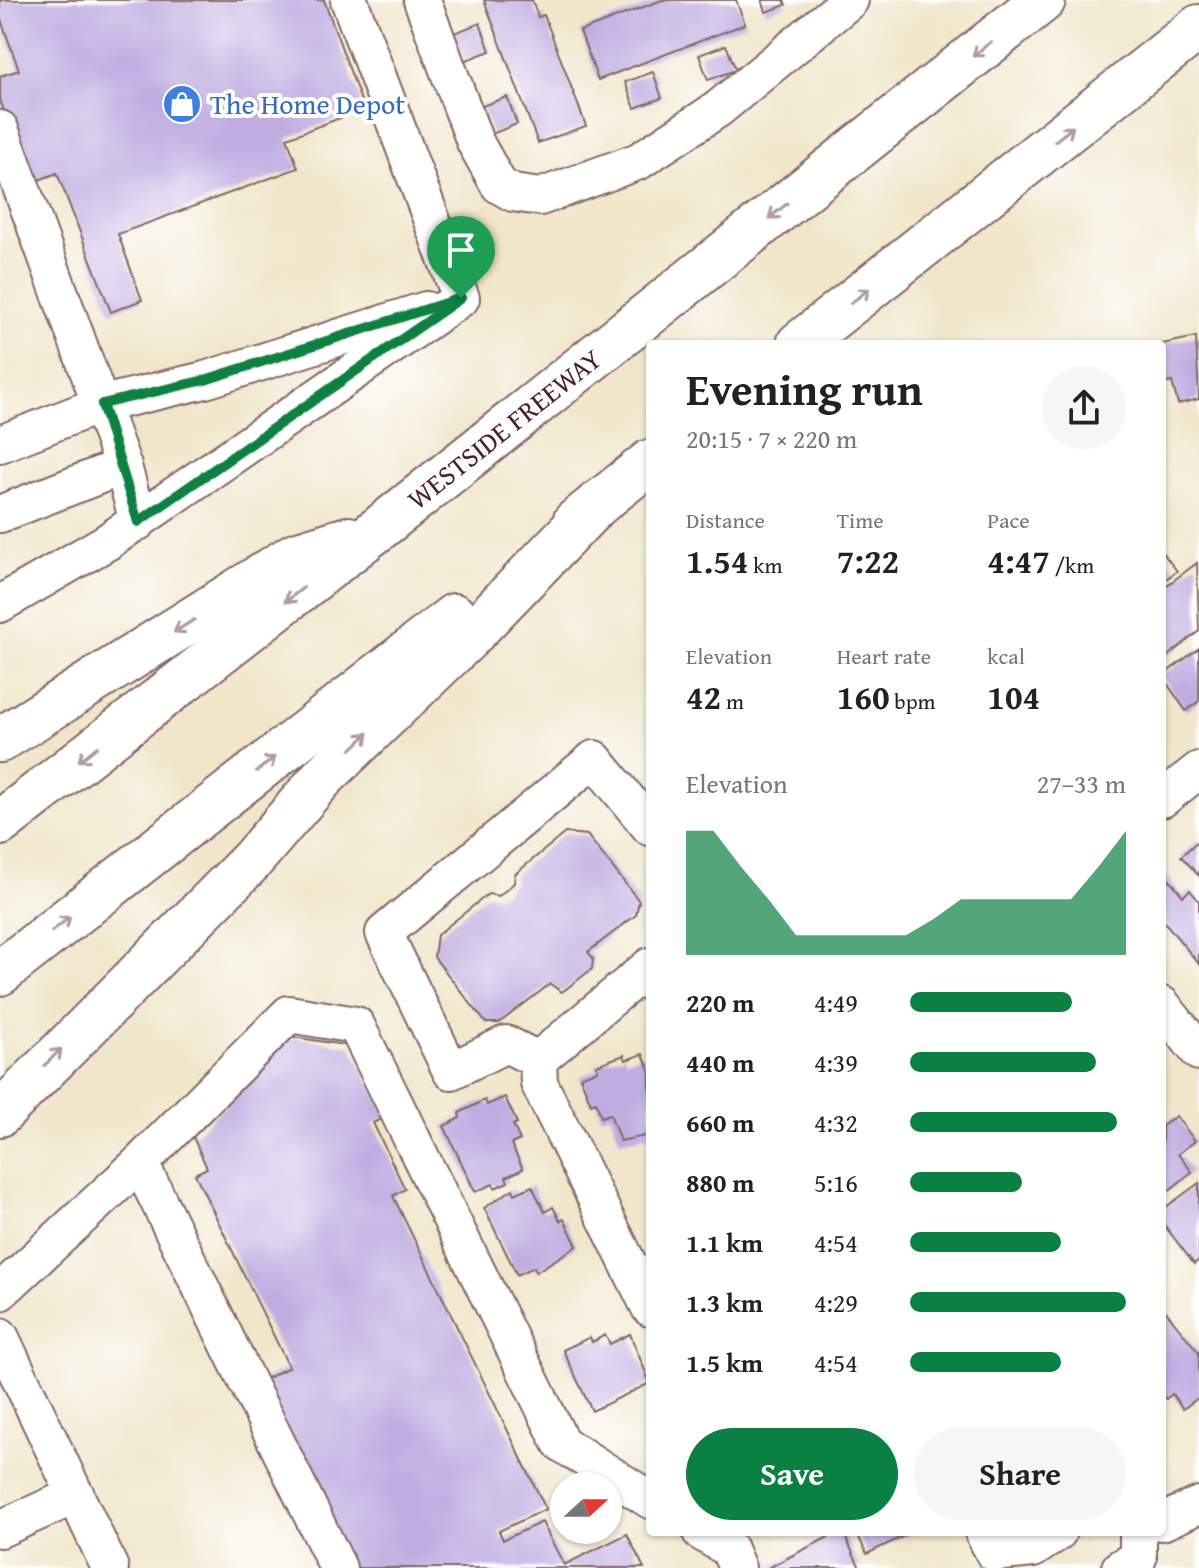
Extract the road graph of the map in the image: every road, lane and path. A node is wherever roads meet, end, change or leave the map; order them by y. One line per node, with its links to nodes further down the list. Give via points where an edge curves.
1 (349, 0): 8 (street)
2 (422, 0): 3 (street, via 475,142 499,185 540,197 639,161 718,109)
3 (850, 0)
4 (1043, 0): 17 (highway, WESTSIDE FREEWAY, one-way to 17)
5 (1199, 27): 9 (highway, one-way to 5)
6 (0, 129): 7 (street)
7 (8, 178): 10 (street)
8 (461, 298): 10 (street, via 205,380); 16 (street)
9 (804, 340)
10 (102, 404): 11 (street); 13 (street)
11 (0, 444)
12 (646, 465): 14 (highway)
13 (123, 466): 15 (street); 16 (street)
14 (598, 503): 25 (highway, one-way to 14); 29 (highway, one-way to 14, via 251,861 323,777)
15 (0, 514)
16 (138, 522): 18 (street)
17 (377, 530): 19 (highway, one-way to 19, via 295,555); 23 (highway, WESTSIDE FREEWAY, one-way to 23)
18 (0, 604)
19 (0, 740)
20 (1199, 770): 21 (street)
21 (1166, 796)
22 (646, 822): 28 (street, via 594,759 384,933 451,1071 506,1044)
23 (0, 823)
24 (646, 969): 28 (street)
25 (0, 973)
26 (1166, 1010): 27 (street)
27 (1199, 1052)
28 (538, 1060): 32 (street, via 539,1083)
29 (0, 1114)
30 (140, 1163): 31 (street); 35 (street, via 289,1014 356,1025 561,1443); 44 (street)
31 (0, 1292)
32 (646, 1300)
33 (0, 1336): 34 (street)
34 (76, 1495): 38 (street); 43 (street)
35 (646, 1497)
36 (1199, 1505): 37 (street)
37 (1166, 1520)
38 (0, 1529)
39 (708, 1536): 45 (street, via 729,1549)
40 (985, 1536): 42 (street, via 994,1553)
41 (1144, 1536): 46 (street, via 1138,1558)
42 (1044, 1550)
43 (110, 1568)
44 (338, 1568)
45 (737, 1568)
46 (1120, 1568)

